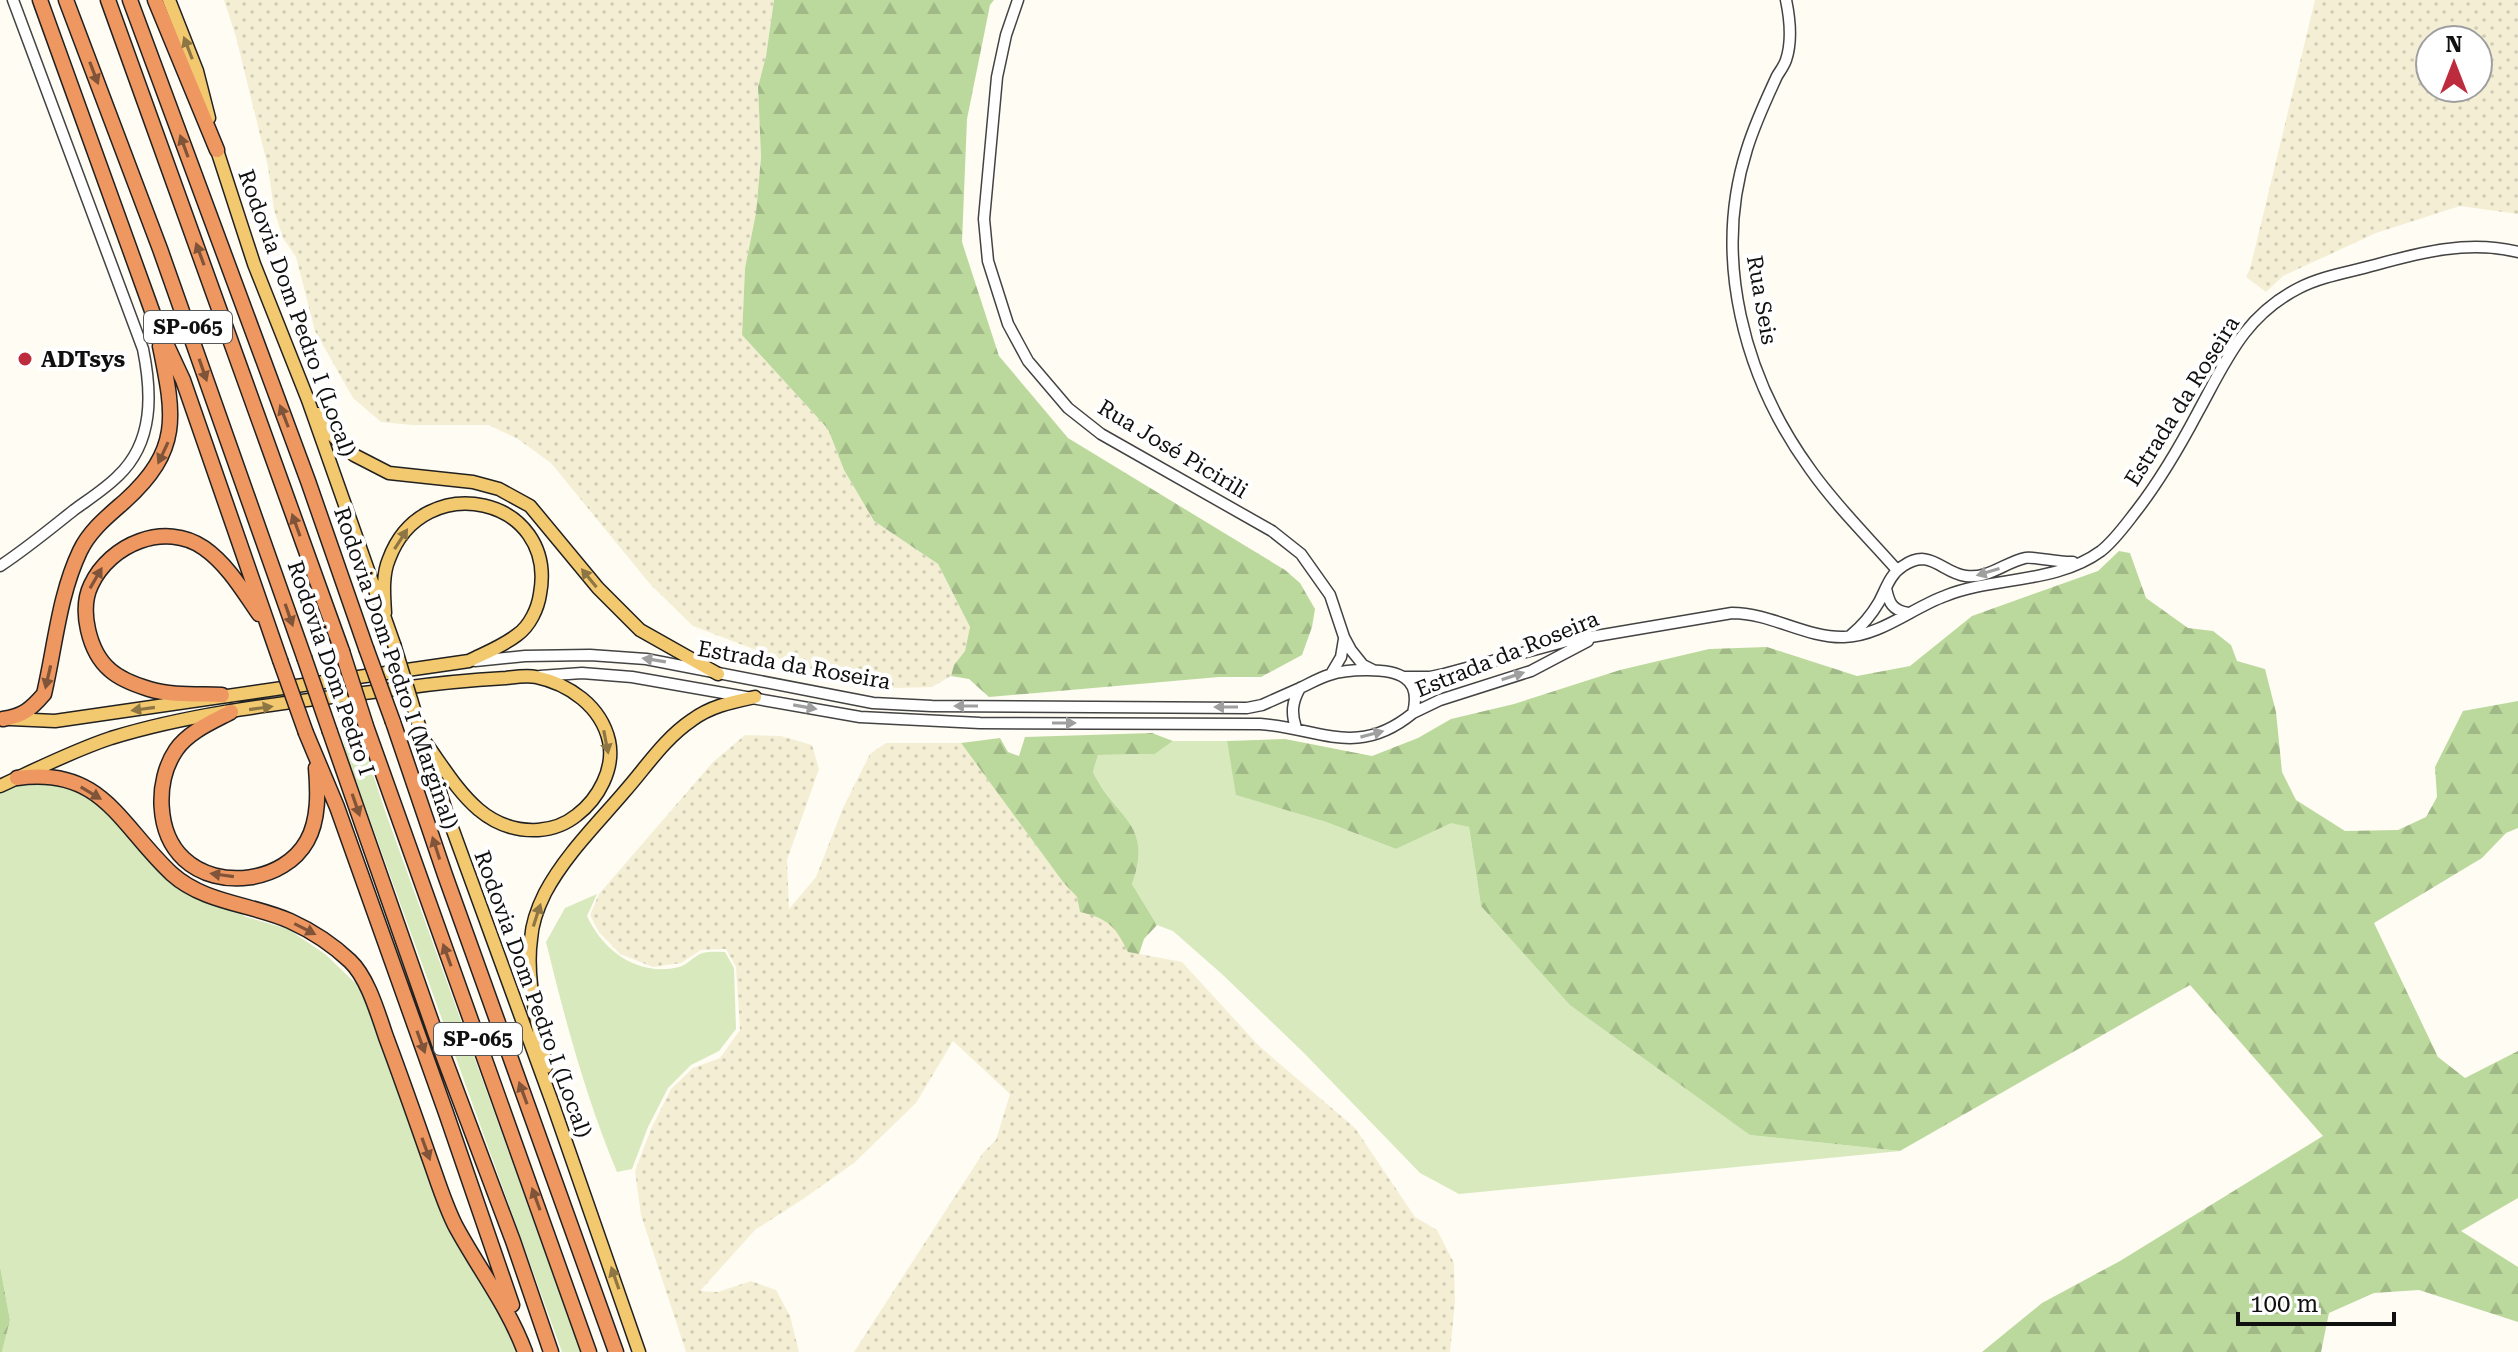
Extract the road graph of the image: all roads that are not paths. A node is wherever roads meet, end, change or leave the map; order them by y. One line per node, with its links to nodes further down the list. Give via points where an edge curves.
1 (13, 0): 16 (street, via 143,349 150,383 146,426 119,475)
2 (40, 0): 12 (highway, SP-065)
3 (66, 0): 47 (highway, Rodovia Dom Pedro I / SP-065, one-way to 47, bridge, via 160,249)
4 (108, 0): 48 (highway, Rodovia Dom Pedro I / SP-065, one-way to 4, bridge)
5 (130, 0): 49 (highway, Rodovia Dom Pedro I (Marginal) / SP-065, one-way to 5, bridge, via 308,481)
6 (155, 0): 10 (highway)
7 (169, 0): 10 (main road, Rodovia Dom Pedro I (Local), one-way to 7, via 197,71)
8 (1018, 0): 26 (street, Rua José Picirili, via 997,77 984,219 988,261 1008,324 1028,361 1068,408 1101,434 1272,531 1301,554 1330,595)
9 (1786, 0): 17 (street, Rua Seis, via 1785,62 1755,125 1736,195 1732,244 1740,318 1757,373 1794,446 1826,491)
10 (217, 150): 13 (main road, Rodovia Dom Pedro I (Local), via 254,264)
11 (2518, 252): 15 (street, Estrada da Roseira, via 2478,246 2417,253 2300,287 2276,302 2235,343 2152,490 2102,550)
12 (156, 322): 24 (highway, SP-065, via 183,380); 39 (highway, one-way to 39, via 171,398 169,438 140,488 90,534 80,552 44,694 21,716)
13 (308, 400): 22 (main road, Rodovia Dom Pedro I (Local)); 30 (main road, one-way to 13, via 640,630 530,506 473,482 389,473 354,455 332,435)
14 (2028, 557): 15 (street); 18 (street, one-way to 18, via 1981,576); 19 (street)
15 (2079, 562): 19 (street, Estrada da Roseira)
16 (0, 566)
17 (1897, 570): 18 (street, via 1924,559); 20 (street)
18 (1951, 571): 21 (street)
19 (2013, 579): 21 (street, Estrada da Roseira)
20 (1886, 586): 23 (street, via 1891,606); 27 (street)
21 (1956, 592): 23 (street, Estrada da Roseira)
22 (385, 613): 28 (main road, one-way to 28, via 388,560 403,532 427,512 458,502 489,505 516,521 536,544 544,576 538,607 520,634); 41 (main road, Rodovia Dom Pedro I (Local), bridge)
23 (1908, 613): 27 (street, Estrada da Roseira)
24 (271, 632): 35 (highway, one-way to 24, via 152,690 109,670 92,645 86,616 89,587 103,565 126,546 153,536 179,537 203,547 229,571); 42 (highway, SP-065, bridge)
25 (1616, 633): 27 (street, Estrada da Roseira, via 1747,613); 33 (street, Estrada da Roseira, via 1534,648 1430,677); 38 (street, Estrada da Roseira, one-way to 25, via 1531,671 1576,646)
26 (1344, 637): 29 (street, via 1356,658); 31 (street)
27 (1850, 637)
28 (469, 661): 30 (street, Estrada da Roseira, one-way to 28, via 646,659 590,655); 35 (main road)
29 (1374, 671): 31 (street, Estrada da Roseira); 33 (street, Estrada da Roseira)
30 (718, 674): 34 (street, Estrada da Roseira, one-way to 30, via 1247,708 932,706 873,703)
31 (1331, 674): 34 (street, Estrada da Roseira)
32 (534, 676): 36 (street, Estrada da Roseira, via 619,676); 37 (main road, one-way to 32, via 454,681); 41 (main road, one-way to 41, via 581,696 598,716 609,742 605,780 576,816 561,825 526,830 487,818)
33 (1404, 677): 38 (street, Estrada da Roseira, via 1414,690)
34 (1300, 688): 40 (street, via 1293,705)
35 (222, 695): 39 (main road, one-way to 39, via 55,721)
36 (755, 697): 40 (street, Estrada da Roseira, one-way to 40, via 860,717); 45 (main road, one-way to 36, via 529,966 535,916 546,892 659,748 692,719 719,705)
37 (231, 712): 42 (highway, one-way to 37, via 318,788 307,841 286,863 256,878 213,876 183,859 166,831 160,802 176,749 198,729); 43 (main road, via 113,738)
38 (1413, 713): 40 (street, Estrada da Roseira, one-way to 38, via 1324,737 1358,737 1388,729)
39 (2, 718)
40 (1296, 728)
41 (425, 742): 45 (main road, Rodovia Dom Pedro I (Local))
42 (314, 752): 46 (highway, SP-065, one-way to 46, via 426,1055)
43 (17, 778): 44 (main road); 46 (highway, one-way to 46, via 60,779 90,790 119,812 175,876 204,893 288,920 322,937 353,963 373,1000 455,1223)
44 (0, 786)
45 (552, 1102): 50 (main road, Rodovia Dom Pedro I (Local), one-way to 45)
46 (526, 1352)
47 (551, 1352)
48 (589, 1352)
49 (616, 1352)
50 (639, 1352)

